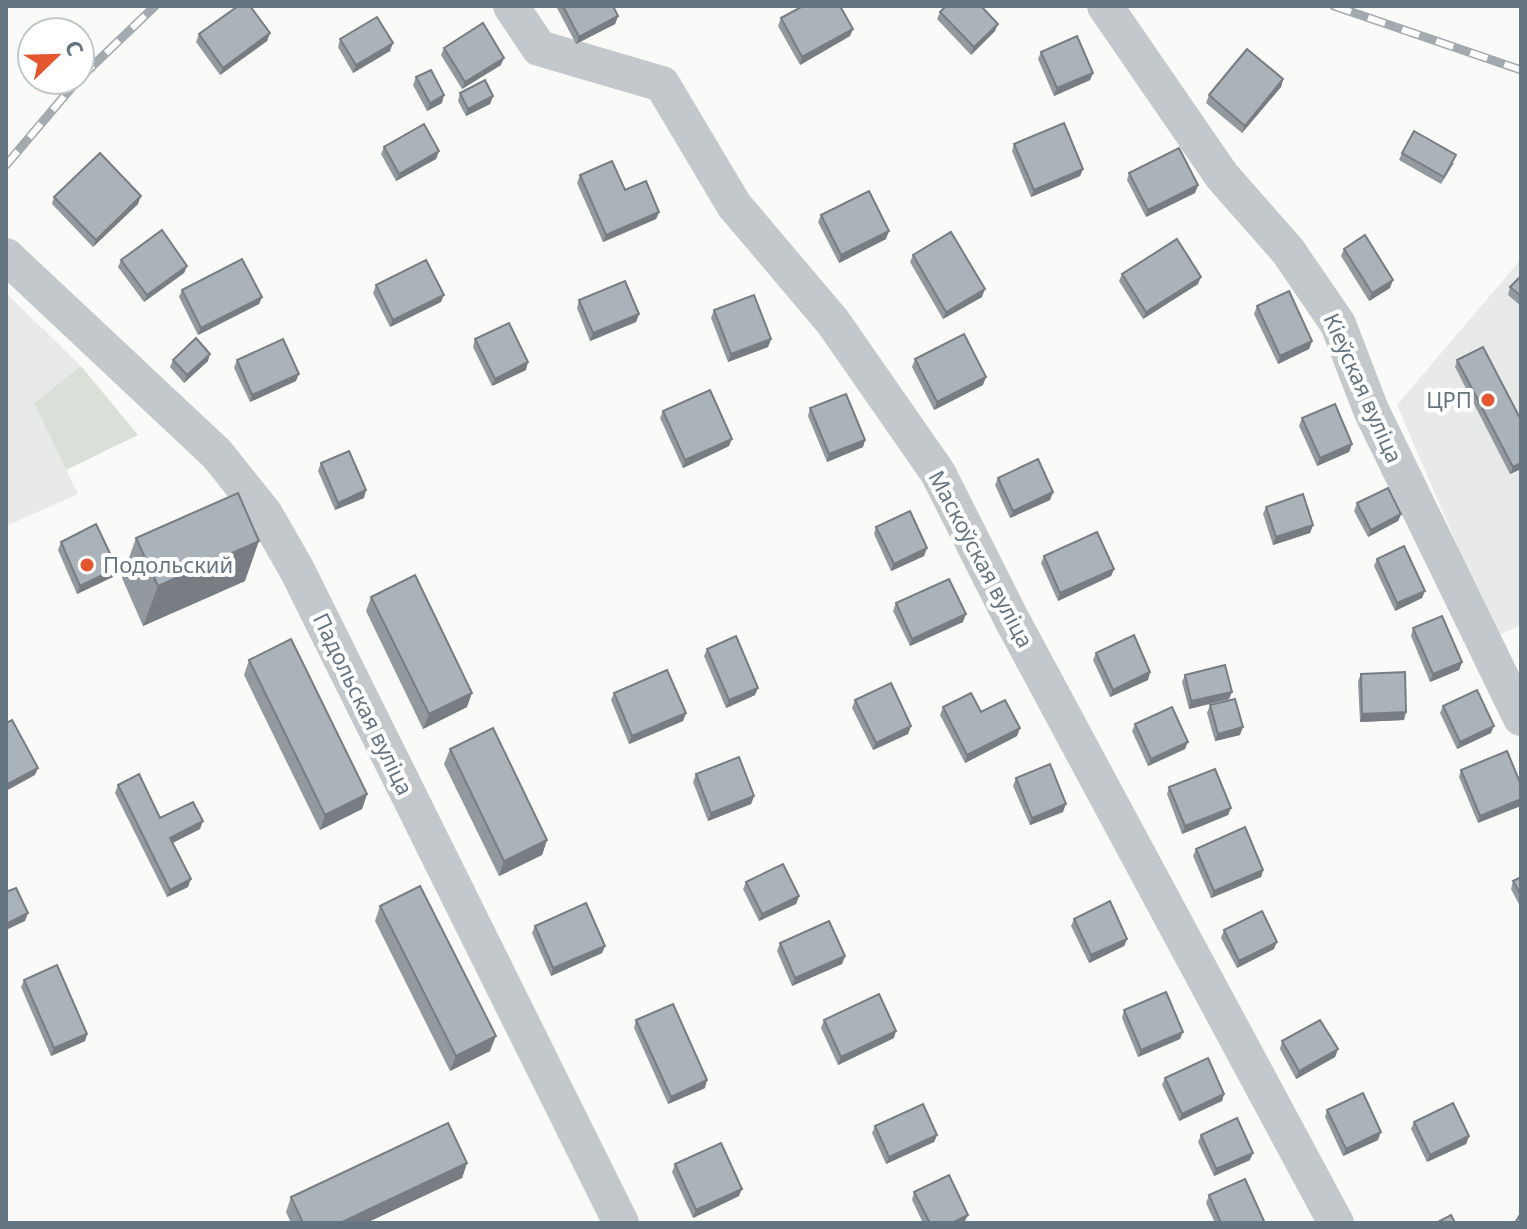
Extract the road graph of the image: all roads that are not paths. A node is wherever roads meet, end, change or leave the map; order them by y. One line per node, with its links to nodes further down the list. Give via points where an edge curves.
1 (511, 6): 6 (street, Маскоўская вуліца, via 539,48 662,84 734,205 833,322 938,473)
2 (1105, 6): 4 (street, Кіеўская вуліца, via 1213,164 1288,251 1338,324 1371,410)
3 (6, 256): 5 (street, Падольская вуліца, via 217,454 265,514)
4 (1521, 718)
5 (621, 1223)
6 (1336, 1223)

